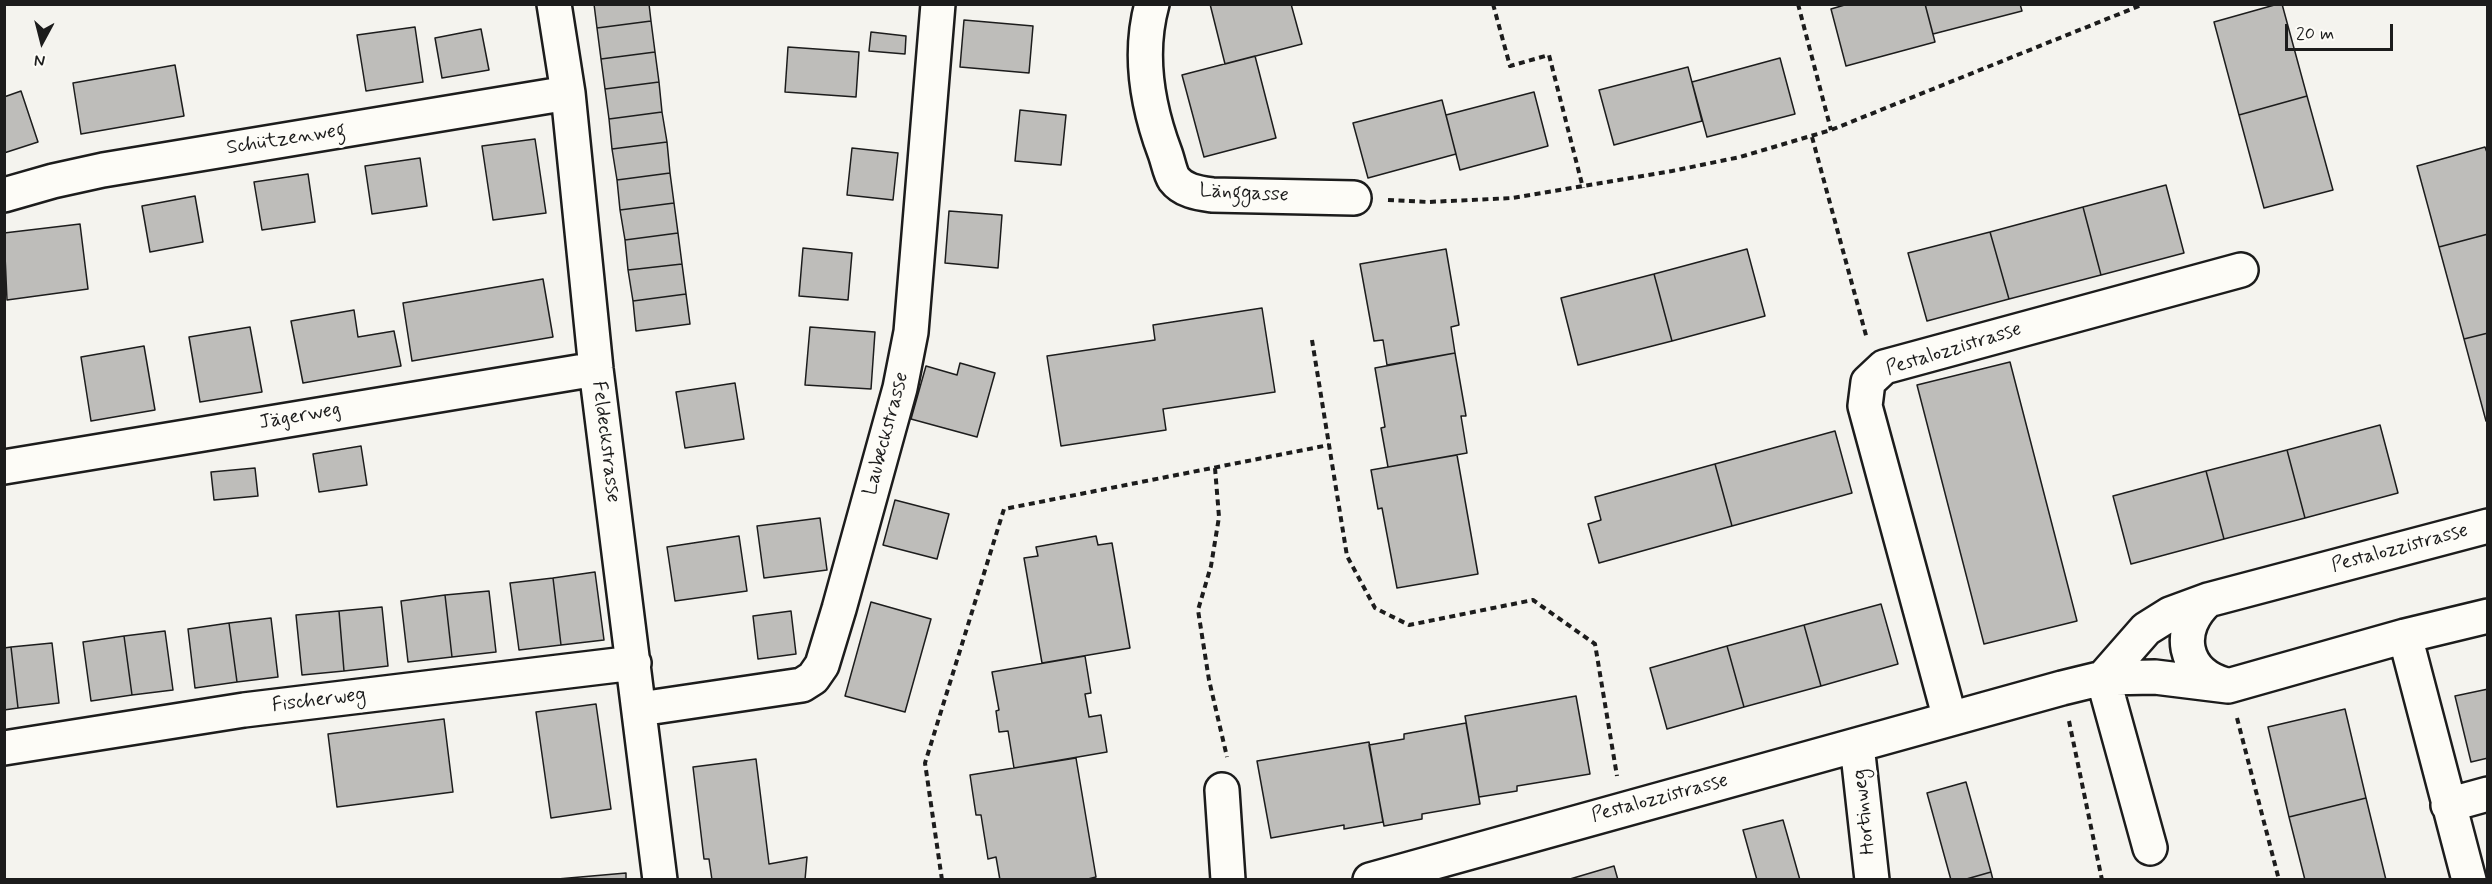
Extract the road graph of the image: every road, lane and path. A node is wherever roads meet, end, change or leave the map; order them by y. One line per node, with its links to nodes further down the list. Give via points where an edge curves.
1 (554, 4): 8 (street, Feldeckstrasse)
2 (938, 4): 29 (street, Laubeckstrasse, via 911,332 900,388 822,665 802,685)
3 (1152, 4): 13 (street, Länggasse, via 1145,28 1145,81 1155,127 1174,179 1190,191 1212,195)
4 (1493, 4): 11 (path, via 1510,66 1549,55)
5 (1798, 4): 9 (path)
6 (2144, 4): 7 (path)
7 (2138, 6): 9 (path)
8 (568, 93): 12 (street, Schützenweg, via 103,170); 16 (street, Feldeckstrasse)
9 (1831, 130): 10 (path)
10 (1812, 137): 11 (path, via 1740,157); 17 (path)
11 (1583, 188): 13 (path, via 1512,198 1428,202)
12 (4, 195)
13 (1354, 198)
14 (2241, 270): 17 (street, Pestalozzistrasse, via 1884,367)
15 (1312, 340): 18 (path)
16 (596, 369): 19 (street, Jägerweg); 25 (street, Feldeckstrasse)
17 (1877, 374): 30 (street, Pestalozzistrasse, via 1868,382 1865,406)
18 (1329, 445): 20 (path); 36 (path, via 1347,556 1375,608 1409,625 1533,600 1594,644)
19 (4, 467)
20 (1215, 468): 33 (path, via 1219,517 1198,610 1209,680 1228,755); 39 (path, via 1004,509 925,763)
21 (2487, 526): 22 (street, Pestalozzistrasse)
22 (2208, 600): 26 (street, Pestalozzistrasse, via 2170,614 2146,629); 27 (street, via 2191,619 2187,644 2190,656 2205,676)
23 (2487, 616): 24 (street, Pestalozzistrasse)
24 (2406, 636): 27 (street, Pestalozzistrasse); 35 (street)
25 (634, 663): 29 (street, Feldeckstrasse); 32 (street, Fischerweg, via 244,710)
26 (2103, 678): 27 (street, Pestalozzistrasse, via 2155,677); 28 (street, Pestalozzistrasse); 37 (street)
27 (2228, 686): 44 (path)
28 (2062, 688): 30 (street, Pestalozzistrasse); 43 (path)
29 (640, 709): 38 (street, Feldeckstrasse)
30 (1950, 719): 31 (street, Pestalozzistrasse)
31 (1857, 745): 36 (street, Pestalozzistrasse); 42 (street, Hortinweg)
32 (4, 748)
33 (1222, 790): 40 (street)
34 (2487, 794): 35 (street)
35 (2448, 805): 45 (street)
36 (1623, 809): 41 (street, Pestalozzistrasse)
37 (2150, 848)
38 (660, 879)
39 (942, 879)
40 (1228, 879)
41 (1370, 879)
42 (1872, 879)
43 (2102, 879)
44 (2279, 879)
45 (2469, 879)

